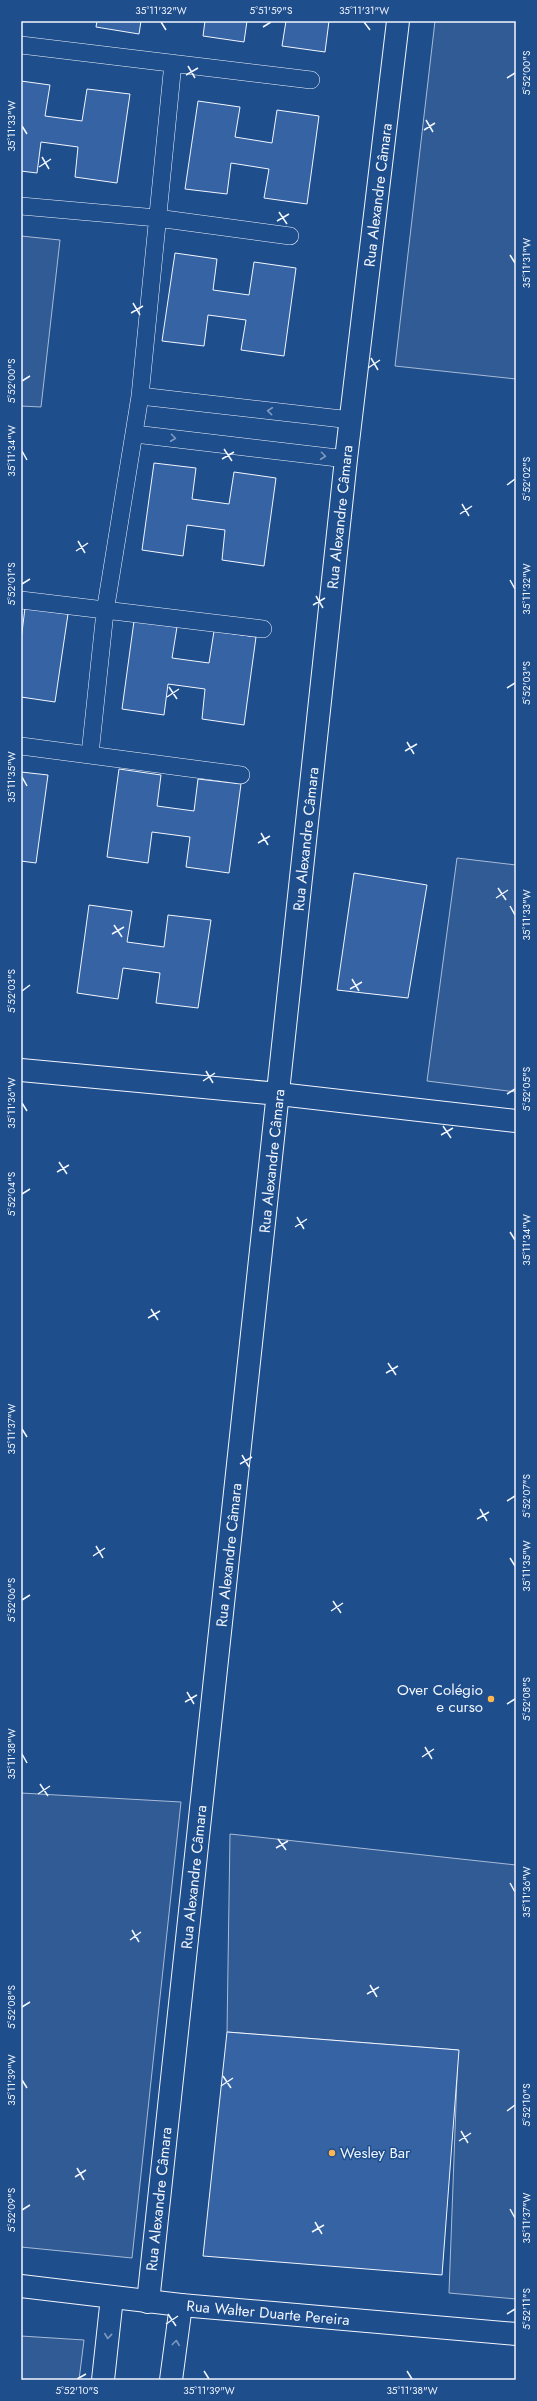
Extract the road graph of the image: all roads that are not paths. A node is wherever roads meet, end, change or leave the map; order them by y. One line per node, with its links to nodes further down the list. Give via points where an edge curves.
1 (398, 21): 9 (street, Rua Alexandre Câmara)
2 (21, 45): 3 (lane)
3 (173, 63): 4 (lane); 6 (lane)
4 (311, 80)
5 (21, 206): 6 (lane)
6 (158, 218): 7 (lane); 8 (lane)
7 (290, 236)
8 (140, 396): 9 (lane, one-way to 8); 10 (lane)
9 (351, 420): 11 (street, Rua Alexandre Câmara)
10 (135, 434): 11 (lane, one-way to 11); 13 (lane)
11 (346, 459): 19 (street, Rua Alexandre Câmara)
12 (21, 600): 13 (lane)
13 (105, 612): 14 (lane); 16 (lane)
14 (263, 629)
15 (21, 746): 16 (lane)
16 (90, 754): 17 (lane)
17 (241, 775)
18 (21, 1070): 19 (street)
19 (279, 1094): 20 (street); 23 (street, Rua Alexandre Câmara)
20 (516, 1121)
21 (21, 2286): 22 (street, Rua Walter Duarte Pereira)
22 (112, 2298): 23 (street, Rua Walter Duarte Pereira); 26 (street, one-way to 26)
23 (148, 2302): 24 (street, Rua Walter Duarte Pereira)
24 (181, 2305): 25 (street, Rua Walter Duarte Pereira); 27 (street, one-way to 24)
25 (516, 2334)
26 (104, 2380)
27 (171, 2380)

